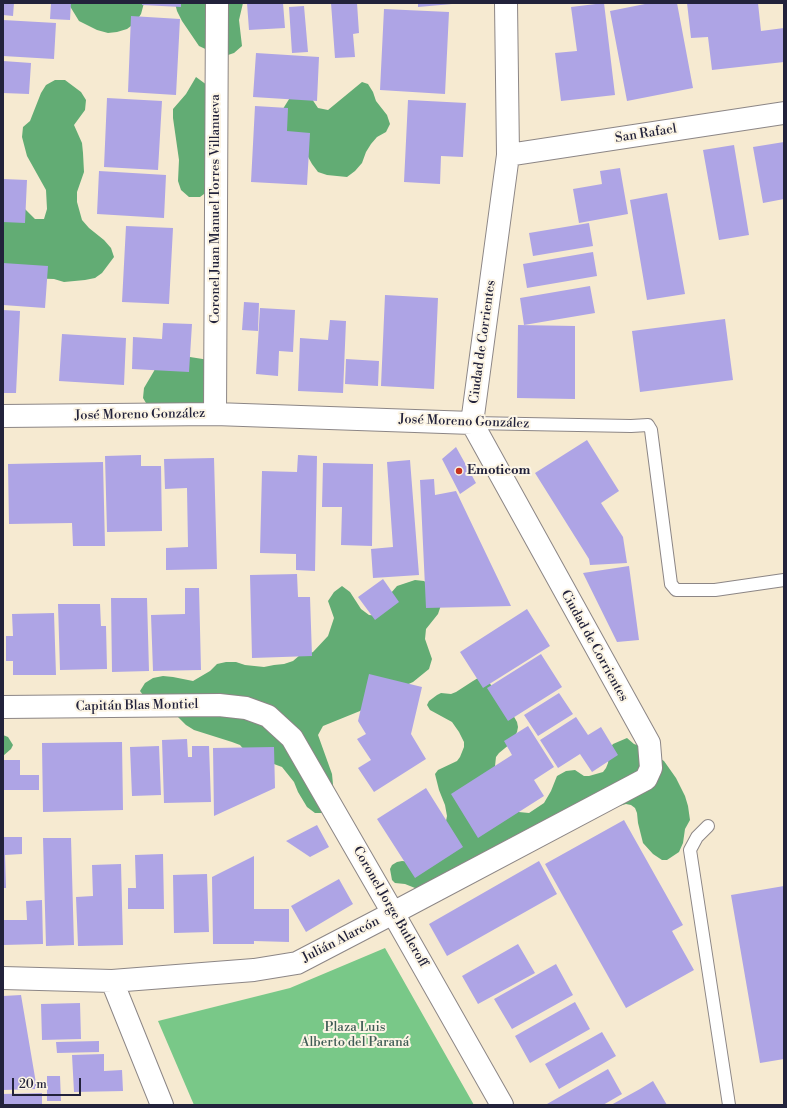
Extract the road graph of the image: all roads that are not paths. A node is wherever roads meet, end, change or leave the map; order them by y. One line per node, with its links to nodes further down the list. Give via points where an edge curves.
1 (217, 3): 5 (street, Coronel Juan Manuel Torres Villanueva)
2 (506, 3): 4 (street, Ciudad de Corrientes)
3 (784, 114): 4 (street, San Rafael)
4 (508, 155): 7 (street, Ciudad de Corrientes)
5 (215, 414): 6 (street, José Moreno González); 7 (street, José Moreno González)
6 (3, 416)
7 (472, 423): 8 (lane, José Moreno González, via 648,425 651,430 671,584 676,590 715,590); 11 (street, Ciudad de Corrientes, via 648,743 651,768)
8 (784, 580)
9 (3, 707): 10 (street, Capitán Blas Montiel, via 219,705 246,708)
10 (268, 716): 13 (street, Coronel Jorge Butleroff, via 292,738)
11 (646, 779): 13 (street, Julián Alarcón)
12 (708, 826): 18 (lane, via 696,837 690,850)
13 (394, 913): 15 (street, Julián Alarcón, via 297,963 254,970); 17 (street, Coronel Jorge Butleroff)
14 (3, 978): 15 (street, Julián Alarcón)
15 (112, 981): 16 (street)
16 (162, 1105)
17 (502, 1105)
18 (729, 1105)

